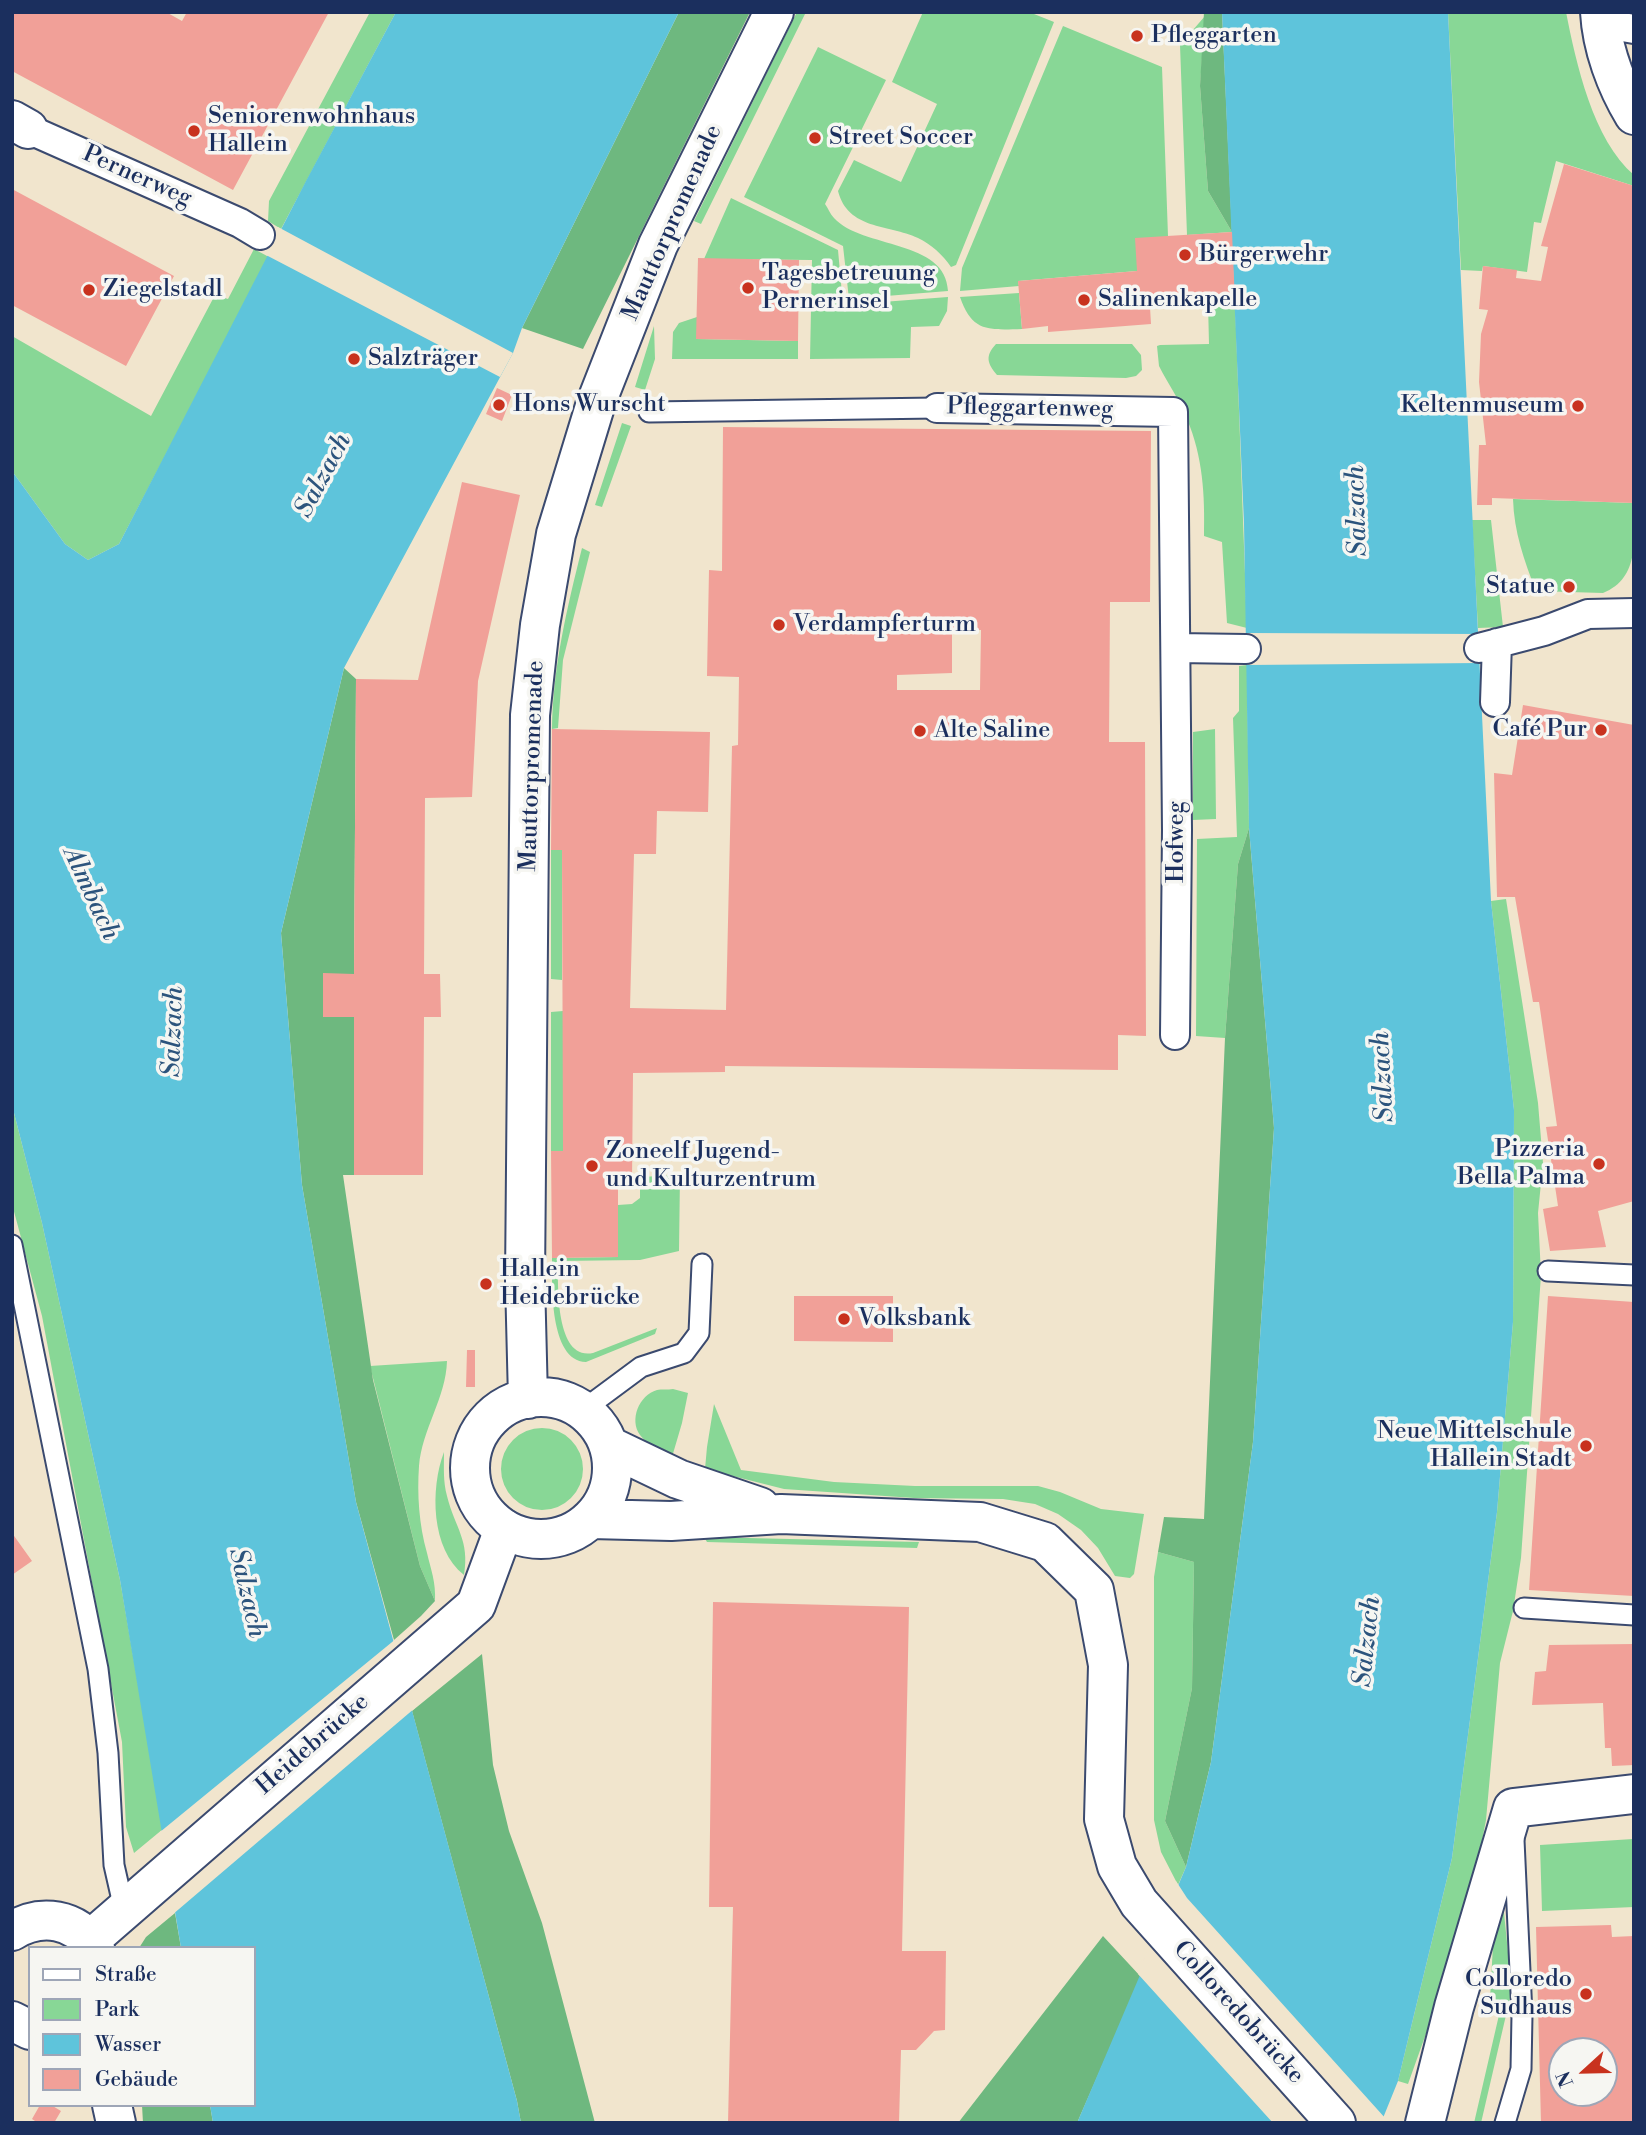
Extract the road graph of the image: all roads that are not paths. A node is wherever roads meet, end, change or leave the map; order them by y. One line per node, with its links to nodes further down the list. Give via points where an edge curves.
1 (774, 12): 17 (main road, Mauttorpromenade, via 658,244 596,403 556,534 530,715)
2 (1611, 22): 3 (main road, via 1610,64)
3 (1634, 116)
4 (20, 125): 5 (street, Pernerweg)
5 (260, 236)
6 (937, 408): 7 (lane, Pfleggartenweg); 9 (street, Pfleggartenweg, via 1173,412)
7 (649, 412)
8 (1634, 613): 11 (street, via 1588,614 1488,646)
9 (1177, 648): 10 (street); 12 (street, Hofweg)
10 (1246, 649)
11 (1494, 702)
12 (1175, 1035)
13 (12, 1245): 27 (lane, via 98,1669 114,1865)
14 (702, 1264): 18 (lane, via 699,1333 684,1353 641,1367)
15 (1548, 1271): 16 (lane)
16 (1634, 1275)
17 (528, 1399): 18 (main road, via 566,1401); 22 (main road, via 505,1407 486,1423 474,1444 474,1492 486,1513)
18 (583, 1410): 19 (main road, via 599,1426)
19 (609, 1446): 20 (main road, via 678,1479); 21 (main road, via 610,1486)
20 (781, 1514): 21 (main road, via 671,1521); 32 (main road, Colloredobrücke, via 980,1522 1045,1542 1094,1590 1108,1665 1104,1819 1117,1866 1139,1903)
21 (591, 1519): 22 (main road, via 573,1532 550,1539 526,1538)
22 (504, 1530): 27 (main road, Heidebrücke, via 475,1605)
23 (1524, 1608): 24 (lane)
24 (1634, 1615)
25 (1634, 1794): 26 (main road)
26 (1513, 1808): 33 (main road); 34 (lane, via 1521,2068)
27 (133, 1901): 29 (main road, Heidebrücke)
28 (12, 1931): 29 (main road, via 26,1923 65,1923)
29 (92, 1944)
30 (12, 2021): 31 (main road)
31 (28, 2029)
32 (1336, 2123)
33 (1425, 2123)
34 (1505, 2123)

